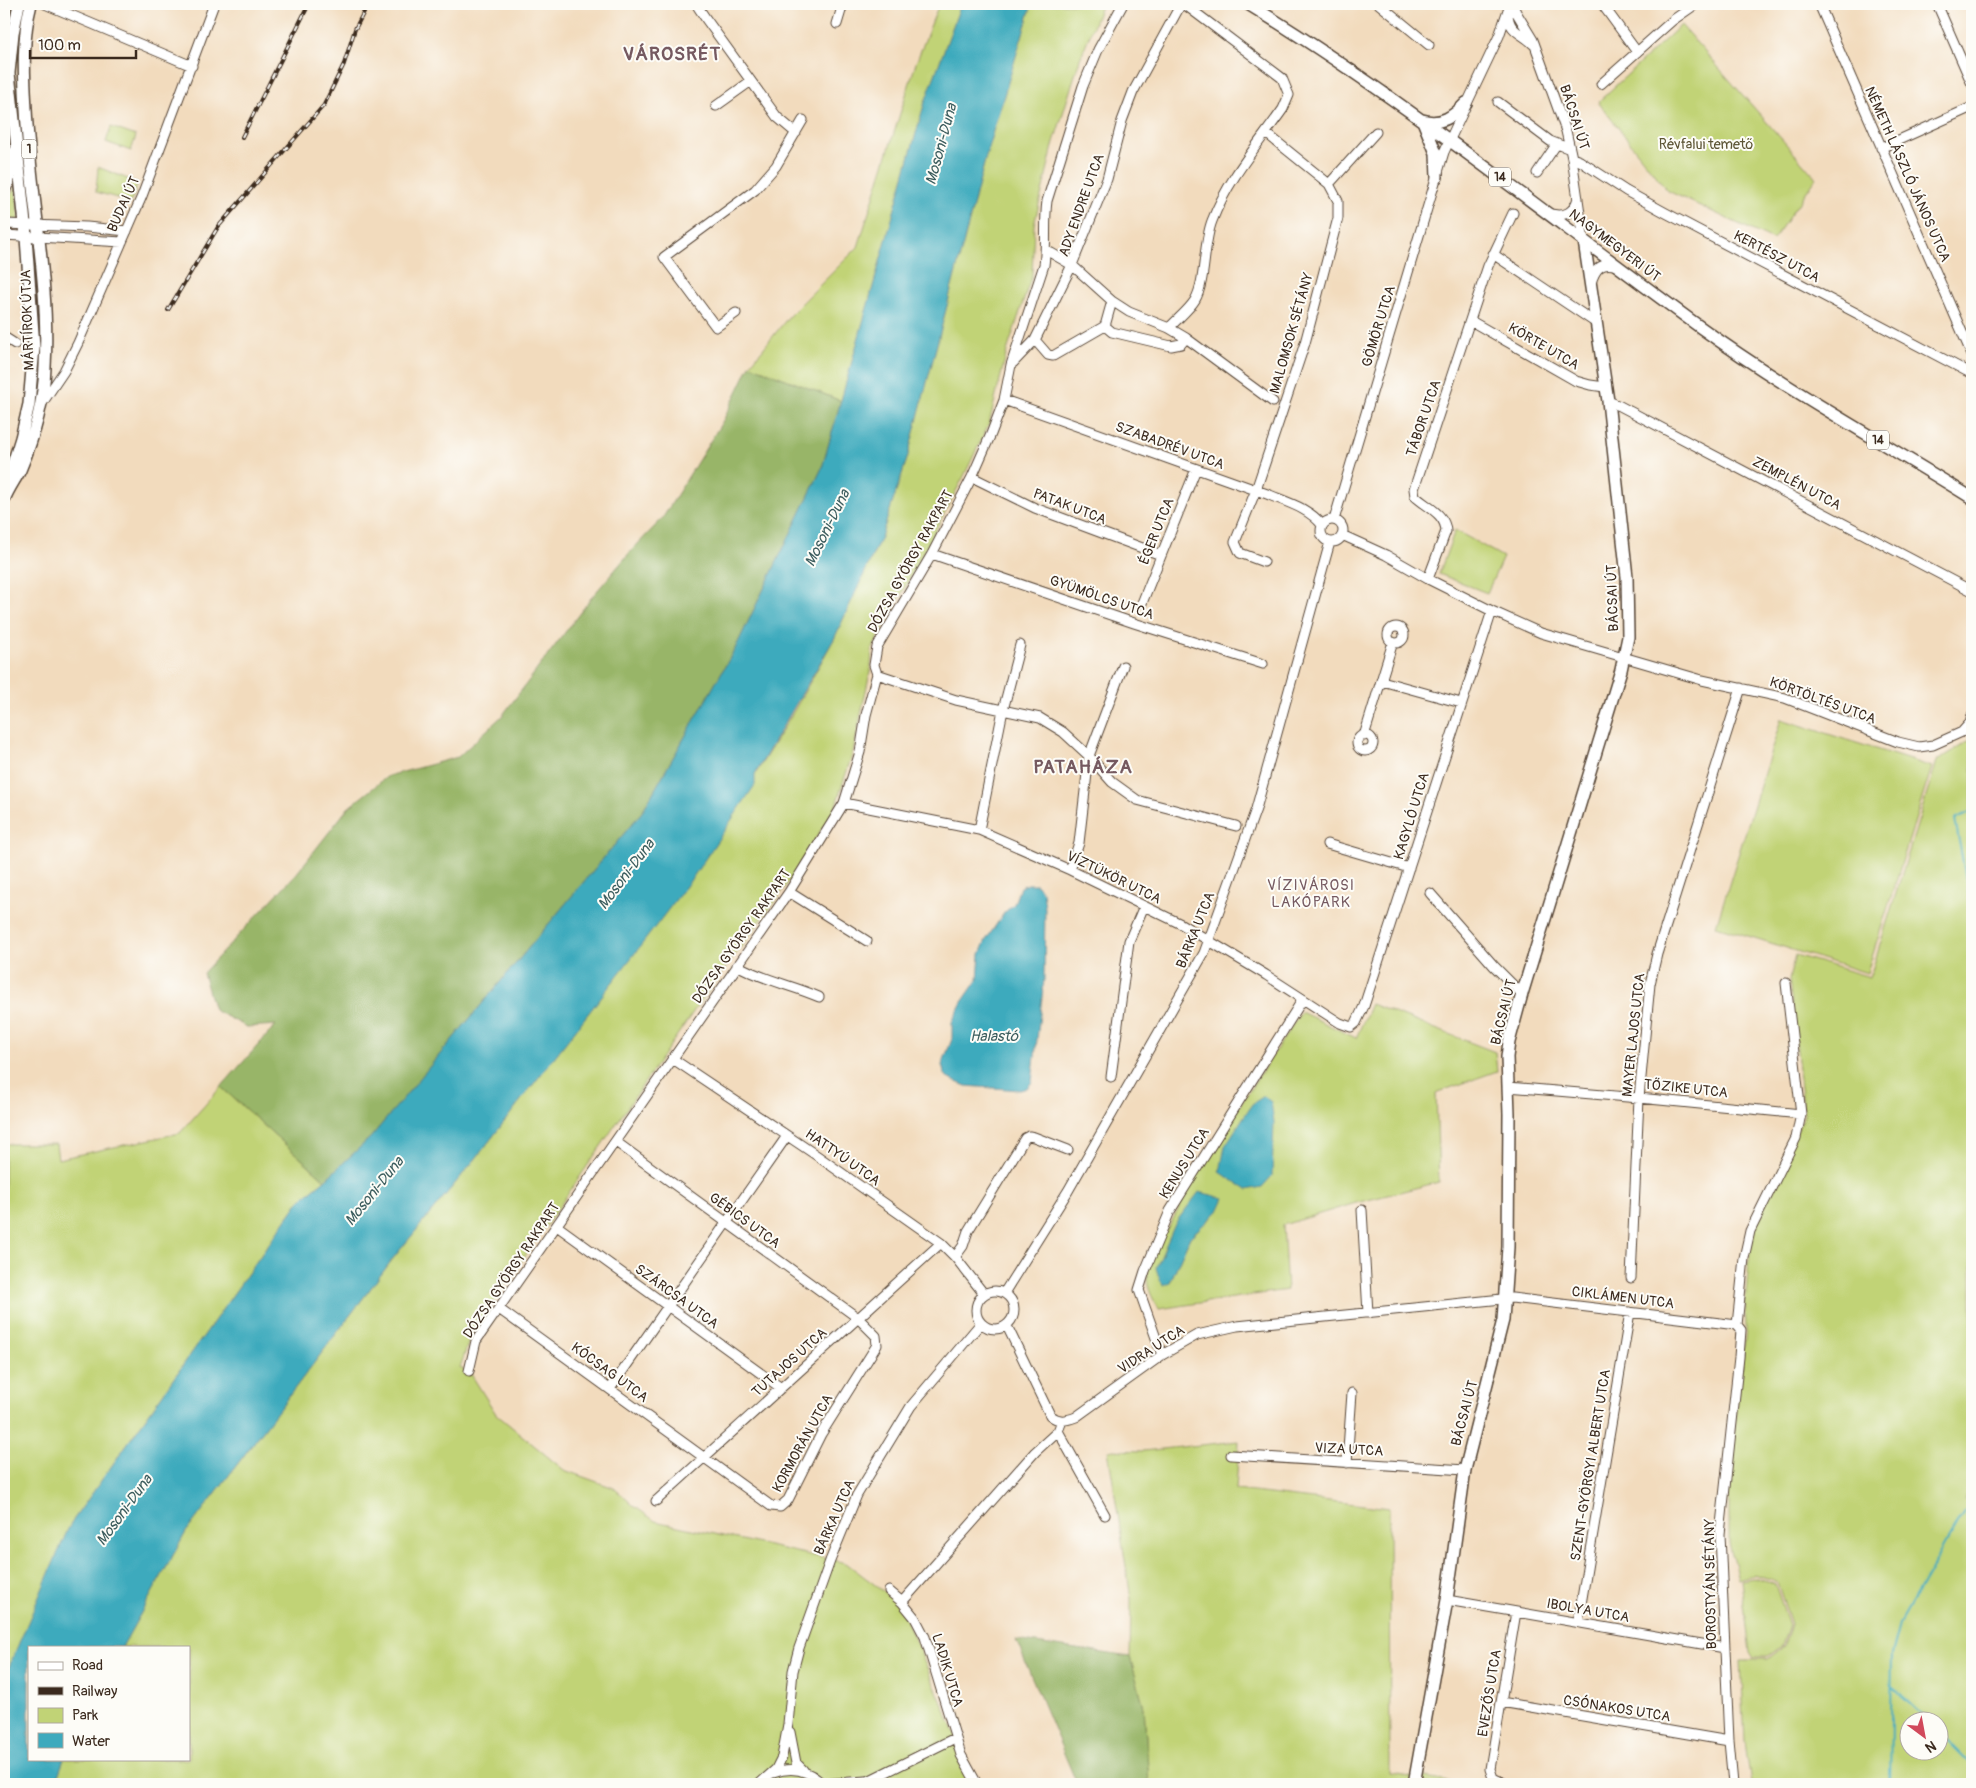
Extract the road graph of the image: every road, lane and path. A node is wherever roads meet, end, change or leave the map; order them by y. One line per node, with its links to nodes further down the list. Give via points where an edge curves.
1 (19, 4): 35 (main road, 1, via 9,73)
2 (31, 4): 48 (main road, 1, via 24,73)
3 (45, 4): 22 (street)
4 (214, 4): 22 (street, BUDAI ÚT)
5 (842, 4): 16 (street)
6 (1123, 4): 53 (street, DÓZSA GYÖRGY RAKPART, via 1083,86 1047,202)
7 (1182, 4): 34 (street, via 1282,78 1289,95); 55 (street, ADY ENDRE UTCA, via 1132,92 1107,179)
8 (1248, 4): 30 (main road, NAGYMEGYERI ÚT / 14, via 1350,69)
9 (1379, 4): 19 (street)
10 (1602, 4): 21 (street)
11 (1696, 4): 21 (street)
12 (1819, 4): 38 (street, NÉMETH LÁSZLÓ JÁNOS UTCA)
13 (1937, 4): 25 (street)
14 (700, 5): 23 (street)
15 (1510, 6): 17 (street, via 1510,24); 18 (street, GÖMÖR UTCA); 20 (street, BÁCSAI ÚT)
16 (837, 24)
17 (1515, 32): 18 (street, via 1505,35); 20 (street)
18 (1495, 44): 27 (street, GÖMÖR UTCA)
19 (1429, 45)
20 (1536, 47): 39 (street, BÁCSAI ÚT)
21 (1637, 52): 24 (street)
22 (192, 66): 49 (street, BUDAI ÚT, via 149,181)
23 (751, 81): 28 (street); 33 (street, via 777,117)
24 (1601, 84)
25 (1972, 84)
26 (1498, 102): 37 (street)
27 (1466, 103): 30 (main road, via 1441,121); 36 (street, GÖMÖR UTCA)
28 (716, 106)
29 (1972, 107): 38 (street)
30 (1420, 119): 36 (main road, NAGYMEGYERI ÚT / 14); 41 (main road, via 1436,153)
31 (803, 120): 33 (street)
32 (1376, 132): 42 (street)
33 (796, 133): 59 (street, via 776,166 755,190 664,257 716,327)
34 (1266, 133): 42 (street, MALOMSOK SÉTÁNY); 63 (street, via 1231,180 1211,223 1200,287 1194,300)
35 (16, 138): 43 (street, via 10,180); 48 (main road, 1)
36 (1449, 141): 41 (street, GÖMÖR UTCA); 46 (main road, NAGYMEGYERI ÚT / 14)
37 (1556, 145): 39 (street, KERTÉSZ UTCA); 40 (street)
38 (1881, 148): 68 (street, NÉMETH LÁSZLÓ JÁNOS UTCA)
39 (1571, 154): 44 (street, BÁCSAI ÚT); 70 (street, KERTÉSZ UTCA, via 1666,213)
40 (1537, 172)
41 (1437, 177): 82 (street, GÖMÖR UTCA)
42 (1329, 184): 79 (street, MALOMSOK SÉTÁNY, via 1338,201 1338,218 1305,343)
43 (4, 194)
44 (1578, 198): 46 (street, via 1570,213); 51 (street, BÁCSAI ÚT)
45 (1513, 213): 54 (street, TÁBOR UTCA)
46 (1550, 214): 51 (main road, NAGYMEGYERI ÚT / 14)
47 (4, 224): 48 (street)
48 (32, 230): 49 (street); 50 (street); 52 (street); 75 (main road, MÁRTÍROK ÚTJA / 1, via 46,325); 78 (main road, MÁRTÍROK ÚTJA / 1, via 33,367)
49 (126, 231): 52 (street, BUDAI ÚT)
50 (4, 235)
51 (1584, 241): 56 (main road, NAGYMEGYERI ÚT / 14); 57 (main road, BÁCSAI ÚT)
52 (122, 242): 75 (street, BUDAI ÚT, via 78,343)
53 (1046, 250): 55 (street); 69 (street, DÓZSA GYÖRGY RAKPART)
54 (1493, 254): 60 (street, TÁBOR UTCA); 61 (street)
55 (1072, 265): 58 (street, ADY ENDRE UTCA); 66 (street)
56 (1621, 268): 57 (street, via 1612,264 1599,267); 80 (main road, NAGYMEGYERI ÚT / 14, via 1776,378)
57 (1591, 286): 61 (main road, BÁCSAI ÚT)
58 (1112, 301): 62 (street); 63 (street, ADY ENDRE UTCA, via 1129,312)
59 (736, 313)
60 (1471, 321): 71 (street, KÖRTE UTCA, via 1576,381); 89 (street, TÁBOR UTCA, via 1414,489 1414,496 1446,523)
61 (1596, 323): 71 (main road, BÁCSAI ÚT)
62 (1105, 326): 65 (street, via 1112,332 1171,346 1181,344); 66 (street, via 1053,356 1048,355)
63 (1169, 328): 65 (street, ADY ENDRE UTCA)
64 (4, 337): 67 (street)
65 (1186, 338): 74 (street, ADY ENDRE UTCA)
66 (1035, 340): 69 (street)
67 (14, 344)
68 (1972, 356)
69 (1011, 365): 72 (street, DÓZSA GYÖRGY RAKPART)
70 (1972, 374)
71 (1605, 387): 73 (main road, BÁCSAI ÚT)
72 (1004, 400): 76 (street, SZABADRÉV UTCA); 77 (street, DÓZSA GYÖRGY RAKPART)
73 (1608, 401): 90 (street, ZEMPLÉN UTCA); 95 (main road, BÁCSAI ÚT, via 1627,577 1628,637)
74 (1273, 402)
75 (40, 408): 78 (main road, MÁRTÍROK ÚTJA / 1, via 31,441)
76 (1196, 469): 79 (street, SZABADRÉV UTCA); 87 (street, ÉGER UTCA)
77 (972, 477): 86 (street, DÓZSA GYÖRGY RAKPART); 87 (street, PATAK UTCA, via 1035,508)
78 (10, 486): 81 (main road, MÁRTÍROK ÚTJA / 1)
79 (1256, 490): 83 (street, SZABADRÉV UTCA, via 1316,516); 88 (street, MALOMSOK SÉTÁNY, via 1235,542 1240,553)
80 (1972, 498)
81 (4, 500)
82 (1334, 520): 83 (street); 84 (street, via 1342,525)
83 (1322, 525): 85 (street, via 1322,535)
84 (1342, 535): 85 (street); 89 (street)
85 (1330, 542): 116 (street, BÁRKA UTCA, via 1256,808)
86 (932, 554): 96 (street, GYÜMÖLCS UTCA); 98 (street, DÓZSA GYÖRGY RAKPART, via 877,647 874,665)
87 (1161, 556): 91 (street, ÉGER UTCA)
88 (1264, 562)
89 (1428, 579): 92 (street)
90 (1972, 591)
91 (1142, 604)
92 (1492, 611): 95 (street, via 1549,635); 101 (street, KAGYLÓ UTCA)
93 (1394, 642): 99 (street)
94 (1020, 645): 102 (street)
95 (1624, 657): 100 (street, KÖRTÖLTÉS UTCA); 119 (main road, BÁCSAI ÚT)
96 (1264, 664)
97 (1123, 666): 105 (street)
98 (877, 674): 102 (street, via 956,700); 106 (street, DÓZSA GYÖRGY RAKPART, via 860,752)
99 (1382, 681): 101 (street); 104 (street)
100 (1741, 688): 103 (street, KÖRTÖLTÉS UTCA, via 1785,698 1876,735 1919,747 1957,736); 126 (street, MAYER LAJOS UTCA, via 1657,954 1650,984)
101 (1461, 703): 110 (street, KAGYLÓ UTCA)
102 (1003, 710): 105 (street, via 1040,718 1064,732); 108 (street)
103 (1972, 716)
104 (1364, 736)
105 (1089, 756): 107 (street, via 1112,782 1137,800); 111 (street, via 1079,843)
106 (844, 803): 108 (street, VÍZTÜKÖR UTCA); 112 (street, DÓZSA GYÖRGY RAKPART)
107 (1236, 826)
108 (979, 830): 111 (street, VÍZTÜKÖR UTCA)
109 (1326, 844): 110 (street)
110 (1409, 868): 122 (street, KAGYLÓ UTCA, via 1364,1006)
111 (1070, 870): 114 (street, VÍZTÜKÖR UTCA)
112 (789, 892): 115 (street); 117 (street, DÓZSA GYÖRGY RAKPART)
113 (1430, 893): 119 (street)
114 (1144, 906): 116 (street, VÍZTÜKÖR UTCA); 124 (street, via 1129,941)
115 (867, 941)
116 (1209, 941): 121 (street, VÍZTÜKÖR UTCA); 137 (street, BÁRKA UTCA, via 1068,1191)
117 (737, 965): 120 (street, via 748,972); 123 (street, DÓZSA GYÖRGY RAKPART)
118 (1786, 983): 127 (street, BOROSTYÁN SÉTÁNY)
119 (1522, 994): 125 (main road, BÁCSAI ÚT, via 1509,1042)
120 (819, 997)
121 (1303, 999): 122 (street, VÍZTÜKÖR UTCA); 148 (street, KENUS UTCA, via 1170,1211 1145,1270 1139,1290)
122 (1351, 1027)
123 (673, 1059): 128 (street, HATTYÚ UTCA); 129 (street, DÓZSA GYÖRGY RAKPART)
124 (1111, 1077)
125 (1508, 1087): 126 (street, TŐZIKE UTCA); 139 (main road, BÁCSAI ÚT)
126 (1639, 1098): 127 (street, TŐZIKE UTCA); 136 (street, MAYER LAJOS UTCA)
127 (1801, 1114): 146 (street, BOROSTYÁN SÉTÁNY, via 1796,1138 1750,1230)
128 (787, 1136): 132 (street); 134 (street, HATTYÚ UTCA)
129 (616, 1142): 132 (street, GÉBICS UTCA); 133 (street, DÓZSA GYÖRGY RAKPART)
130 (1068, 1150): 135 (street, via 1034,1137 1025,1138)
131 (1362, 1210): 143 (street)
132 (726, 1223): 140 (street); 144 (street, GÉBICS UTCA)
133 (557, 1226): 140 (street, SZÁRCSA UTCA); 141 (street, DÓZSA GYÖRGY RAKPART)
134 (941, 1244): 135 (street, HATTYÚ UTCA); 144 (street, TUTAJOS UTCA)
135 (955, 1257): 138 (street, HATTYÚ UTCA)
136 (1632, 1278)
137 (1004, 1292): 138 (street); 147 (street, via 1014,1306 1013,1318)
138 (984, 1294): 145 (street, via 975,1313)
139 (1506, 1298): 142 (street, CIKLÁMEN UTCA); 143 (street, VIDRA UTCA); 158 (main road, BÁCSAI ÚT, via 1499,1340)
140 (668, 1306): 150 (street, SZÁRCSA UTCA); 151 (street)
141 (499, 1309): 149 (street, DÓZSA GYÖRGY RAKPART, via 476,1342); 151 (street, KÓCSAG UTCA)
142 (1630, 1312): 146 (street, CIKLÁMEN UTCA); 165 (street, SZENT-GYÖRGYI ALBERT UTCA)
143 (1368, 1313): 148 (street, VIDRA UTCA, via 1237,1326 1197,1336)
144 (858, 1318): 150 (street, TUTAJOS UTCA); 156 (street, KORMORÁN UTCA, via 876,1336 877,1345 820,1434 788,1500 780,1507 771,1506)
145 (981, 1324): 147 (street, via 992,1329); 168 (street, BÁRKA UTCA, via 911,1406 857,1495 806,1625 793,1671)
146 (1737, 1325): 166 (street, BOROSTYÁN SÉTÁNY, via 1741,1330 1739,1357 1720,1534)
147 (1007, 1326): 153 (street, via 1050,1414)
148 (1162, 1355): 153 (street, VIDRA UTCA, via 1076,1417)
149 (469, 1372)
150 (781, 1388): 156 (street, TUTAJOS UTCA)
151 (610, 1389): 156 (street, KÓCSAG UTCA)
152 (1352, 1394): 157 (street)
153 (1062, 1421): 154 (street)
154 (1058, 1431): 160 (street); 163 (street, via 1034,1452)
155 (1232, 1455): 157 (street, VIZA UTCA)
156 (704, 1458): 159 (street, TUTAJOS UTCA)
157 (1347, 1463): 158 (street, VIZA UTCA)
158 (1465, 1470): 162 (main road, BÁCSAI ÚT)
159 (656, 1501)
160 (1105, 1515)
161 (889, 1591): 163 (street, LADIK UTCA)
162 (1447, 1600): 164 (street, IBOLYA UTCA); 177 (main road, BÁCSAI ÚT)
163 (902, 1602): 169 (street, LADIK UTCA, via 925,1637)
164 (1516, 1612): 165 (street, IBOLYA UTCA); 167 (street, EVEZŐS UTCA)
165 (1578, 1622): 166 (street, IBOLYA UTCA)
166 (1725, 1648): 170 (street, BOROSTYÁN SÉTÁNY)
167 (1501, 1702): 170 (street, CSÓNAKOS UTCA); 178 (street, EVEZŐS UTCA, via 1490,1769 1493,1778)
168 (788, 1724): 171 (street, via 796,1763); 172 (street, via 782,1757)
169 (955, 1738): 173 (street); 176 (street, LADIK UTCA)
170 (1729, 1741): 179 (street, BOROSTYÁN SÉTÁNY)
171 (805, 1772): 172 (street, via 789,1769); 175 (street)
172 (768, 1776): 174 (street)
173 (864, 1783): 175 (street)
174 (759, 1784)
175 (822, 1784)
176 (977, 1784)
177 (1414, 1784)
178 (1506, 1784)
179 (1733, 1784)

